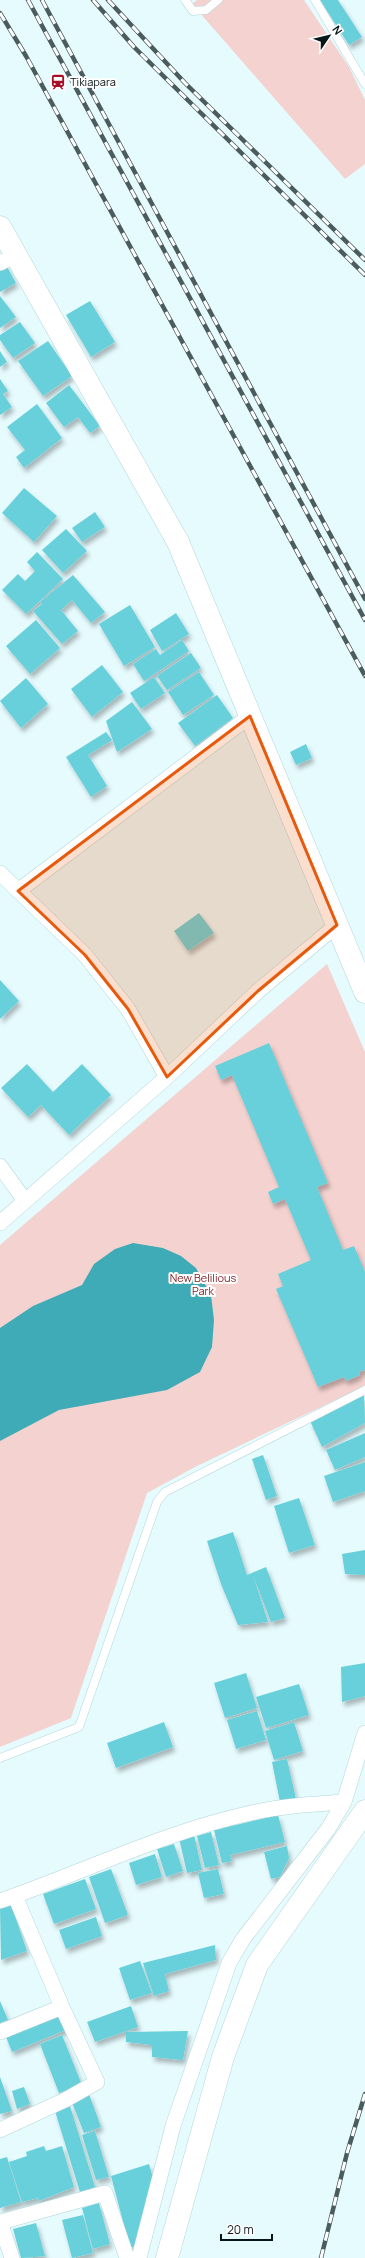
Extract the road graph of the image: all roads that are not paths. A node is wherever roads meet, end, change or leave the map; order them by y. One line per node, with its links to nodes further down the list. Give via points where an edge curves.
1 (185, 0): 2 (lane, via 193,11 206,10)
2 (218, 0)
3 (314, 0): 4 (lane)
4 (365, 84)
5 (0, 227): 6 (main road)
6 (8, 259): 7 (main road, via 178,542)
7 (250, 716): 9 (street); 10 (main road)
8 (0, 873): 9 (street)
9 (18, 891): 12 (street, via 85,955 124,1003)
10 (337, 925): 11 (main road); 12 (street, via 258,991)
11 (365, 992)
12 (167, 1077): 14 (street)
13 (0, 1166): 14 (street)
14 (25, 1201): 15 (street)
15 (0, 1223)
16 (365, 1390): 18 (lane, via 165,1492 157,1502 79,1727)
17 (365, 1733): 19 (street)
18 (0, 1758)
19 (344, 1802): 21 (street, via 280,1807 221,1820 164,1838); 29 (street, via 328,1829 243,1939 229,1963 173,2126)
20 (365, 1811): 30 (main road, via 258,1965 223,2057)
21 (15, 1896): 22 (street); 23 (street)
22 (0, 1902)
23 (62, 2008): 24 (street); 25 (street, via 97,2082)
24 (0, 2032)
25 (0, 2130)
26 (1, 2222): 27 (street); 28 (street, via 105,2193)
27 (12, 2258)
28 (127, 2258)
29 (139, 2258)
30 (167, 2258)

